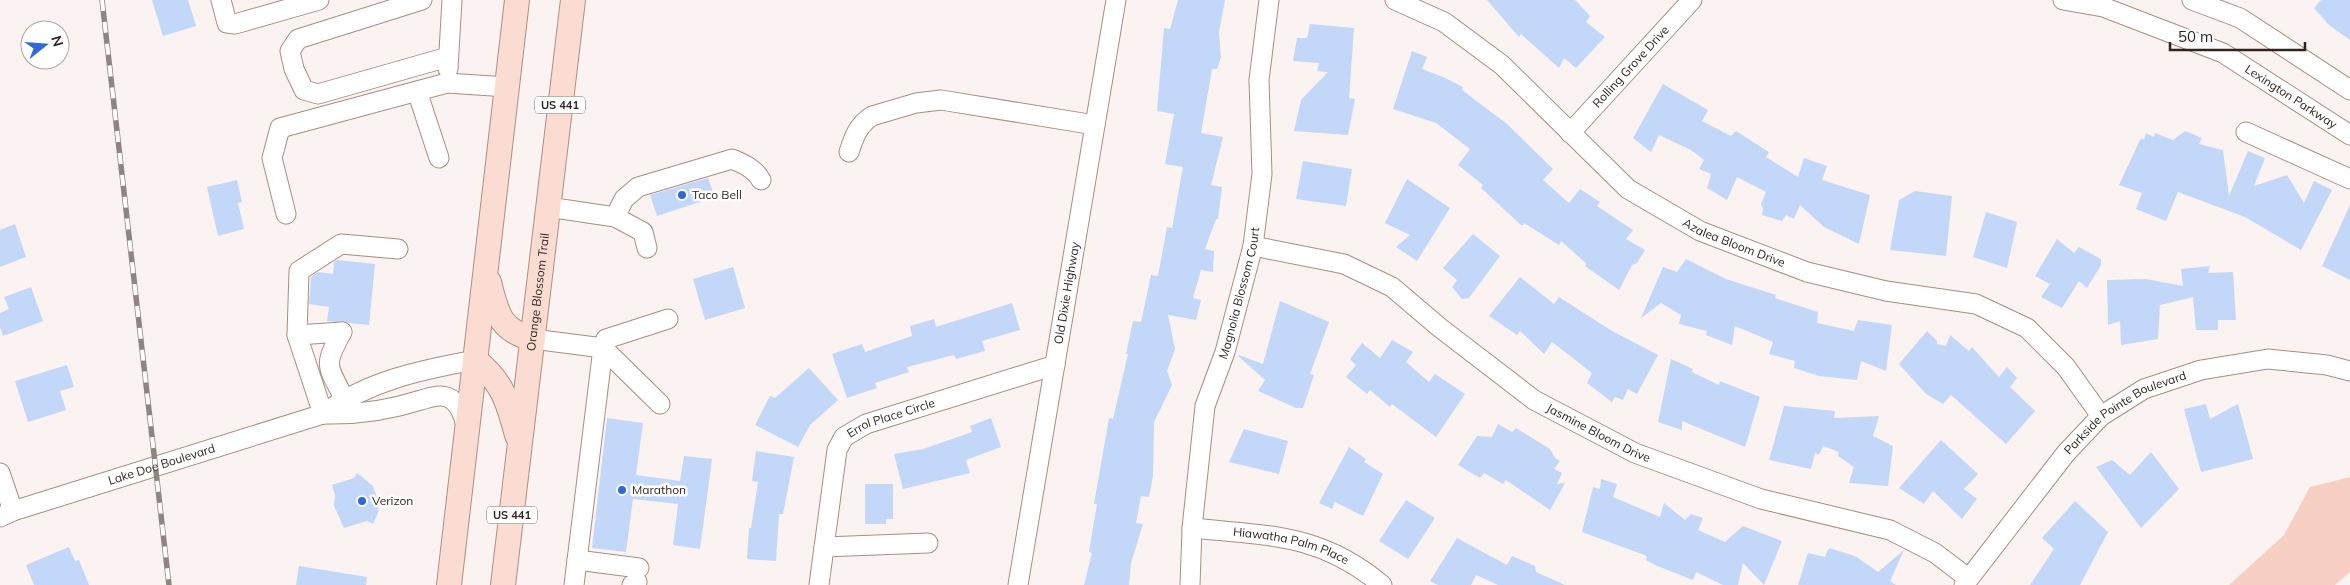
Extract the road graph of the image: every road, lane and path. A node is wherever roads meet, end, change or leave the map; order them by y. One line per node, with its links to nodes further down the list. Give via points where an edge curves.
1 (221, 0): 2 (street, via 227,23 235,24)
2 (319, 0)
3 (422, 0): 13 (street, via 298,39 290,51 294,69 304,90 318,94)
4 (452, 0): 13 (street)
5 (517, 0): 15 (main road)
6 (573, 0): 26 (main road, Orange Blossom Trail / US 441)
7 (1116, 0): 18 (street, Old Dixie Highway)
8 (1268, 0): 29 (street, Magnolia Blossom Court, via 1260,80 1262,174)
9 (1395, 0): 20 (street, Azalea Bloom Drive, via 1444,22 1502,65)
10 (1692, 0): 20 (street, Rolling Grove Drive)
11 (2063, 0): 21 (street, Lexington Parkway, via 2103,7 2223,53)
12 (2192, 0): 16 (street, via 2240,18)
13 (448, 57): 14 (street)
14 (447, 83): 15 (street); 17 (street)
15 (508, 87): 32 (main road)
16 (2350, 90)
17 (417, 91): 23 (street); 27 (street, via 280,128 272,158)
18 (1095, 126): 22 (street, via 931,100 872,116 855,133); 38 (street, Old Dixie Highway)
19 (2246, 132): 24 (street)
20 (1570, 133): 43 (street, Azalea Bloom Drive, via 1628,189 1700,231 1807,272 1886,291 1976,304 2027,328 2066,367)
21 (2350, 135)
22 (849, 152)
23 (439, 158)
24 (2350, 179)
25 (761, 180): 28 (street, via 749,167 732,159 638,187 624,200)
26 (548, 207): 28 (street); 35 (main road, Orange Blossom Trail / US 441)
27 (286, 214)
28 (615, 216): 30 (street, via 643,232)
29 (1253, 246): 48 (street, Magnolia Blossom Court, via 1225,352 1206,406); 53 (street, Jasmine Bloom Drive, via 1344,264 1392,287 1534,400 1635,453 1761,499 1890,530 1934,553)
30 (648, 248)
31 (398, 249): 34 (street, via 341,244 299,272)
32 (486, 270): 35 (main road, via 497,313 516,335); 37 (main road)
33 (668, 319): 36 (street, via 612,336 606,339)
34 (296, 335): 40 (street, via 342,332 328,362); 42 (street)
35 (533, 339): 36 (street); 45 (main road, Orange Blossom Trail / US 441)
36 (603, 348): 41 (street); 51 (street)
37 (475, 360): 40 (street, Lake Doe Boulevard, via 386,380); 44 (main road); 45 (main road, via 494,377 506,397)
38 (1055, 365): 50 (street, Errol Place Circle, via 854,430 844,437 837,450); 58 (street, Old Dixie Highway)
39 (2350, 371): 43 (street, Parkside Pointe Boulevard, via 2327,365 2268,359 2201,370 2144,389)
40 (344, 398): 42 (street, Lake Doe Boulevard)
41 (660, 404)
42 (322, 414): 44 (street, Lake Doe Boulevard, via 375,412 435,396 447,397 462,412); 47 (street, Lake Doe Boulevard)
43 (2101, 416): 53 (street, Parkside Pointe Boulevard, via 2066,453)
44 (467, 429): 55 (main road)
45 (520, 446): 54 (main road, Orange Blossom Trail / US 441)
46 (0, 472): 47 (street)
47 (6, 514)
48 (1192, 528): 59 (street, Magnolia Blossom Court); 60 (street, Hiawatha Palm Place, via 1293,538 1331,551)
49 (928, 543): 50 (street)
50 (824, 548): 57 (street, Errol Place Circle)
51 (577, 560): 52 (street); 56 (street)
52 (636, 578)
53 (1966, 581)
54 (507, 584)
55 (449, 585)
56 (574, 585)
57 (819, 585)
58 (1018, 585)
59 (1190, 585)
60 (1382, 585)

